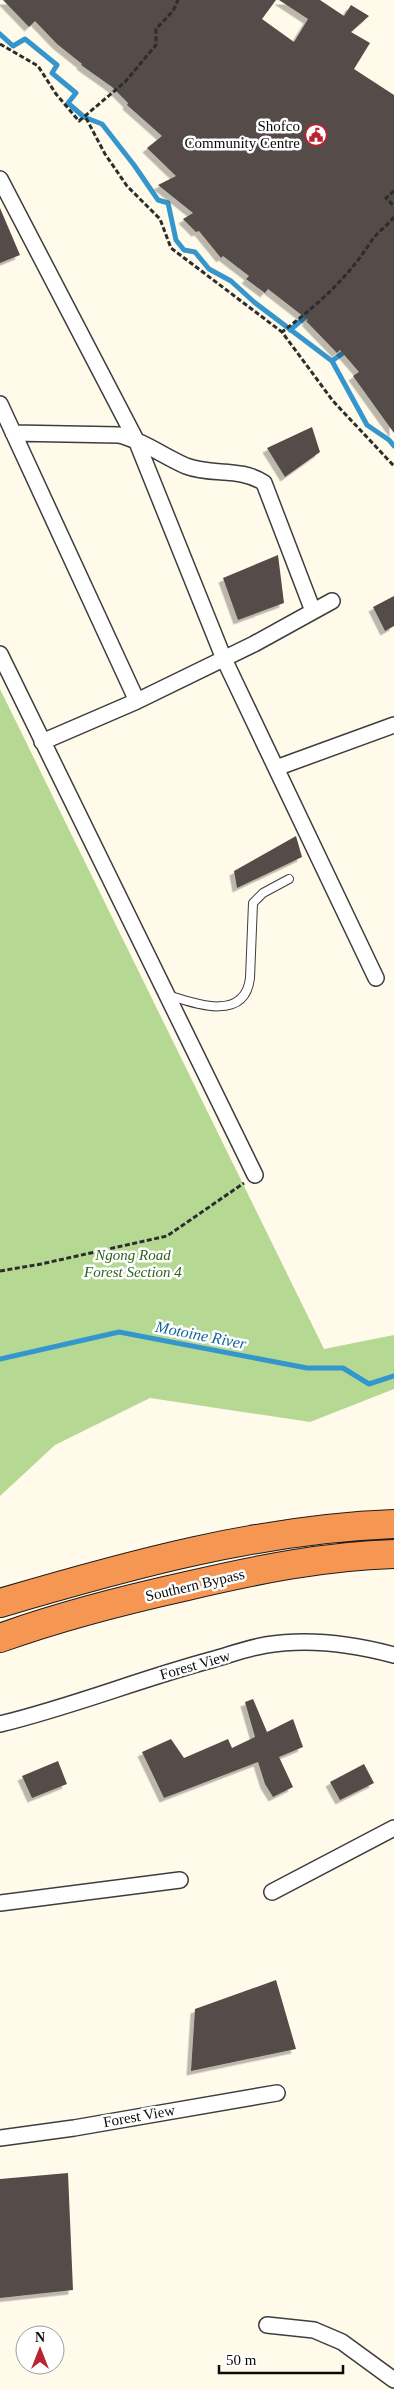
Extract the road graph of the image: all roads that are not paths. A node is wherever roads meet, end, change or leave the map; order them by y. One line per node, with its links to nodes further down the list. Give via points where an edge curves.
1 (0, 180): 4 (street)
2 (0, 404): 3 (street)
3 (13, 432): 4 (street, via 108,434); 9 (street)
4 (136, 440): 6 (street, via 186,466 247,474 264,483); 8 (street)
5 (332, 601): 6 (street)
6 (313, 611): 8 (street)
7 (0, 654): 11 (street)
8 (224, 659): 9 (street); 12 (street)
9 (137, 701): 11 (street)
10 (394, 725): 12 (street)
11 (42, 742): 15 (street)
12 (276, 768): 14 (street)
13 (289, 879): 15 (lane, via 263,893 253,903 250,978 243,996 227,1006 215,1007 200,1006)
14 (376, 978)
15 (166, 994): 16 (street)
16 (255, 1175)
17 (394, 1524): 19 (highway, via 319,1530 217,1545 123,1567)
18 (394, 1554): 20 (highway, Southern Bypass, via 307,1562 235,1575 73,1614)
19 (0, 1602)
20 (0, 1638)
21 (394, 1655): 22 (street, Forest View, via 358,1645 266,1645)
22 (0, 1724)
23 (394, 1828): 25 (street)
24 (180, 1880): 26 (street)
25 (272, 1892)
26 (0, 1903)
27 (277, 2093): 28 (street, Forest View)
28 (0, 2138)
29 (267, 2325): 30 (street, via 314,2330 342,2342)
30 (394, 2380)

